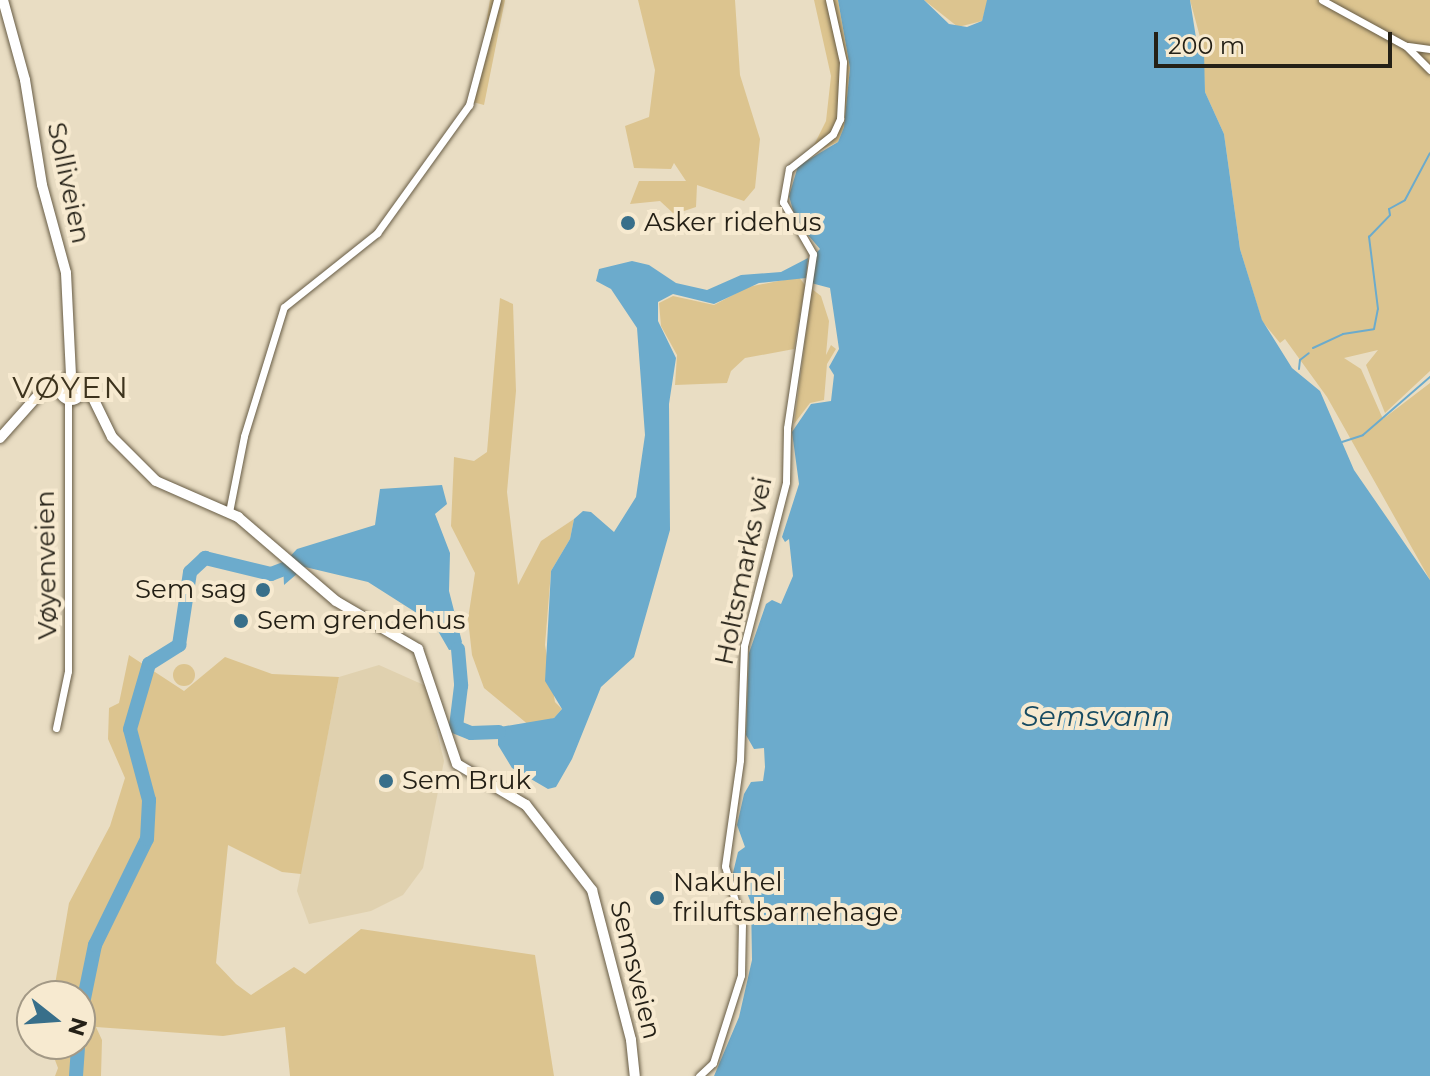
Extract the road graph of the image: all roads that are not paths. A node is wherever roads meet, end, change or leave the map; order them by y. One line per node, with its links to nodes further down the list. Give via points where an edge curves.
1 (3, 0): 8 (main road, Solliveien, via 66,273)
2 (497, 0): 13 (street, via 469,105 377,233 284,307 244,436)
3 (829, 0): 16 (street, Holtsmarks vei, via 843,62 840,119 833,134 789,169 783,202 813,254 787,428 786,482 744,646 740,760 725,866 743,942 713,1063)
4 (1322, 0): 5 (street)
5 (1406, 46): 6 (street); 7 (street)
6 (1430, 49)
7 (1430, 70)
8 (71, 377): 9 (main road); 10 (main road, via 80,382)
9 (59, 389): 11 (main road); 12 (main road, via 31,401)
10 (81, 392): 11 (main road); 13 (main road, via 93,398 112,437 156,481)
11 (68, 400): 14 (street, Vøyenveien, via 68,671)
12 (0, 438)
13 (229, 512): 15 (main road, Semsveien, via 336,601 418,649 457,764 526,805 585,878 605,927)
14 (56, 728)
15 (635, 1076)
16 (699, 1076)

